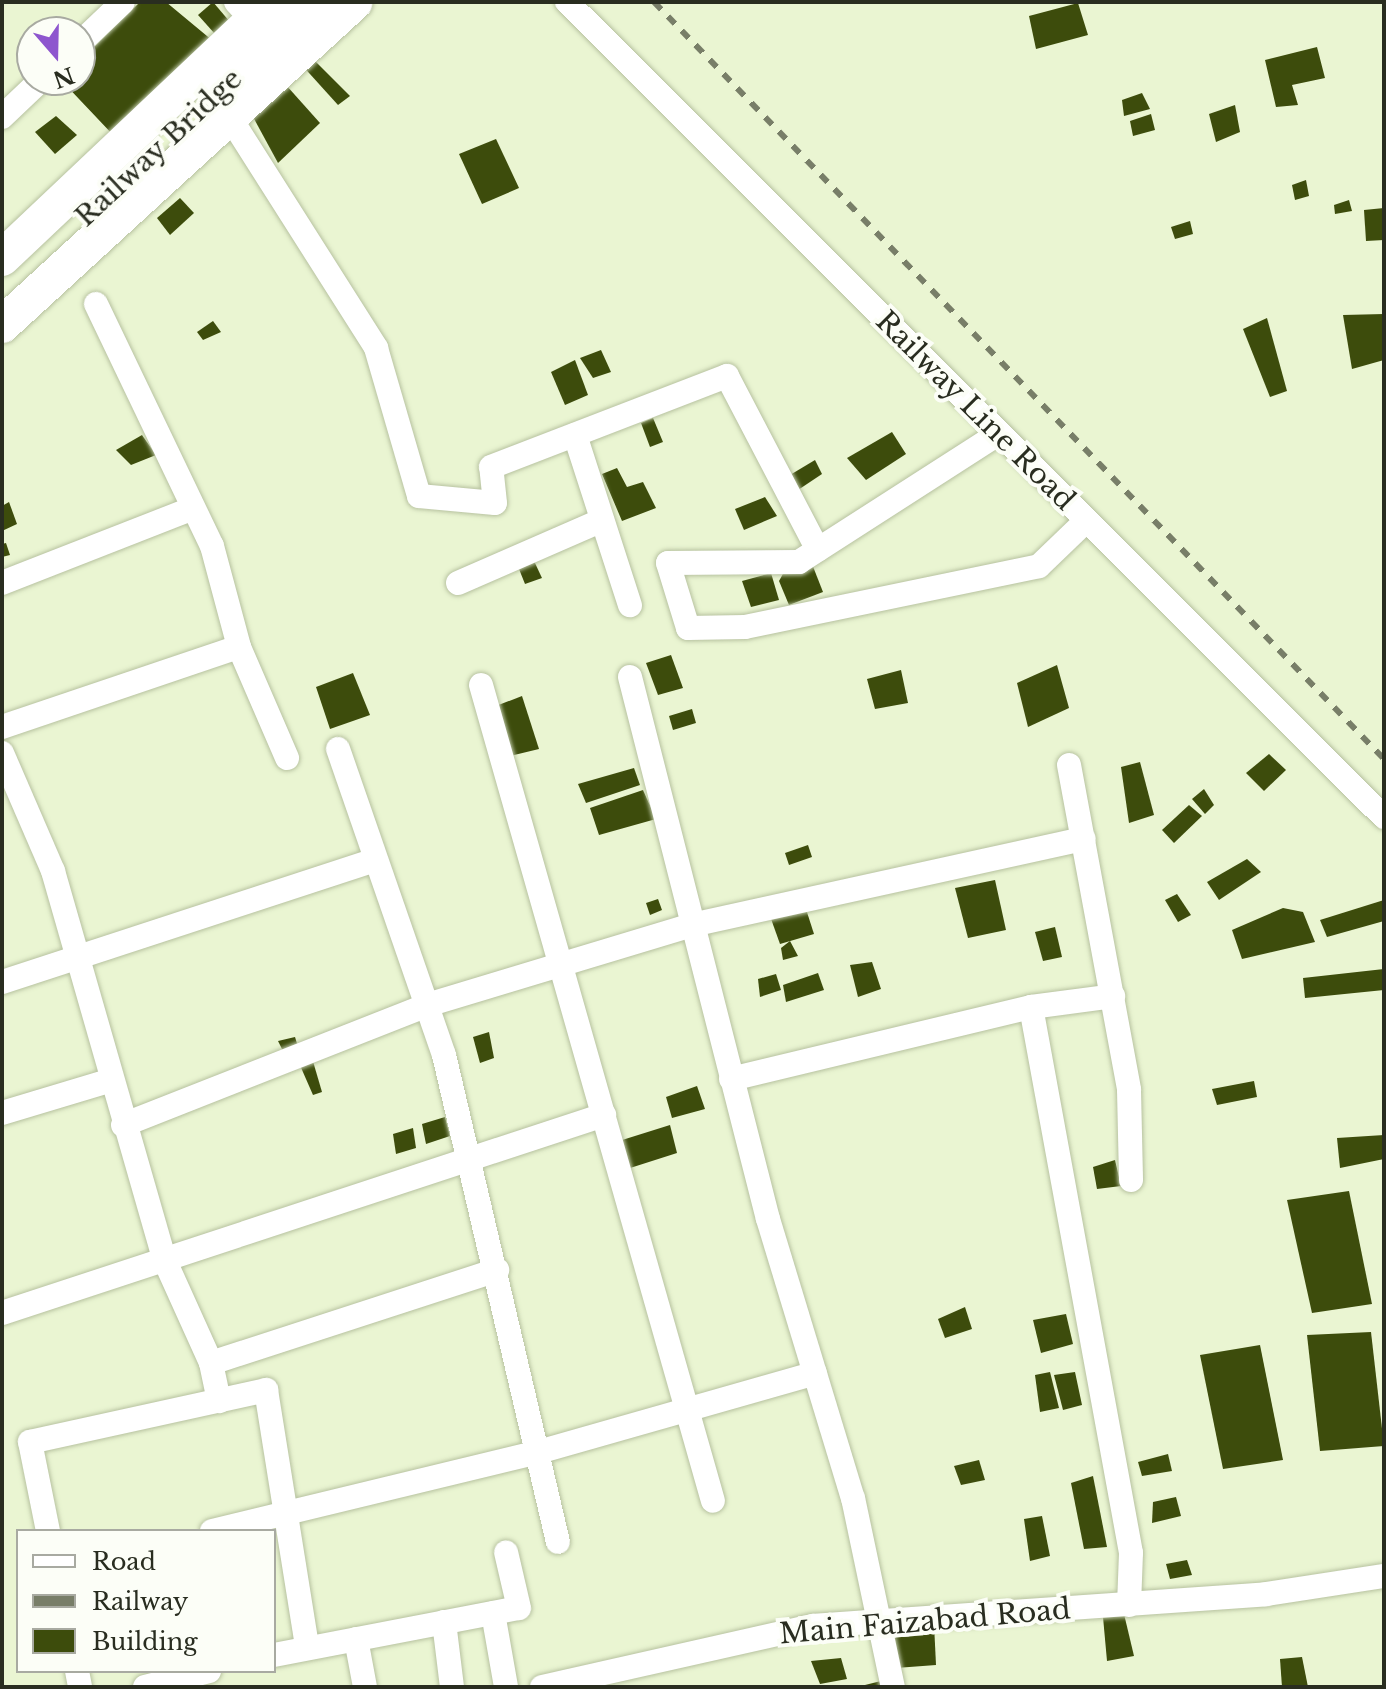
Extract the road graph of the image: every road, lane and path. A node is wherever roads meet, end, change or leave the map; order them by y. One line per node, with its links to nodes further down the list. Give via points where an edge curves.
1 (123, 2): 6 (street)
2 (316, 2): 11 (main road, Railway Bridge)
3 (355, 2): 8 (main road)
4 (567, 2): 14 (street, Railway Line Road)
5 (254, 8): 10 (main road)
6 (96, 28)
7 (24, 96): 9 (street)
8 (229, 116): 13 (main road); 15 (street, via 376,348 419,496 495,503 491,467)
9 (2, 117)
10 (2, 258)
11 (2, 295)
12 (96, 304): 16 (street)
13 (2, 325)
14 (998, 434): 18 (street, Railway Line Road); 19 (street)
15 (575, 435): 17 (street); 19 (street, via 727,376)
16 (193, 508): 20 (street); 23 (street, via 212,546)
17 (602, 520): 21 (street); 22 (street)
18 (1086, 521): 19 (street, via 1039,566 745,627 688,628 668,563 799,562); 31 (street, Railway Line Road)
19 (818, 550)
20 (2, 583)
21 (458, 583)
22 (630, 605)
23 (239, 647): 26 (street); 29 (street)
24 (630, 677): 34 (street)
25 (481, 685): 36 (street)
26 (2, 727)
27 (338, 749): 33 (street)
28 (2, 753): 35 (street, via 53,871)
29 (287, 758)
30 (1069, 765): 32 (street)
31 (1384, 817)
32 (1084, 839): 34 (street); 38 (street)
33 (376, 860): 35 (street); 39 (street)
34 (692, 925): 36 (street); 41 (street)
35 (79, 958): 37 (street); 42 (street)
36 (560, 966): 39 (street); 44 (street)
37 (2, 982)
38 (1113, 996): 40 (street); 47 (street, via 1129,1090)
39 (427, 1005): 45 (street); 46 (street)
40 (1031, 1007): 41 (street); 63 (street, via 1131,1553)
41 (731, 1079): 52 (street)
42 (109, 1081): 43 (street); 45 (street)
43 (2, 1113)
44 (604, 1115): 46 (street); 54 (street)
45 (123, 1125): 48 (street)
46 (464, 1161): 48 (street); 49 (street)
47 (1131, 1180)
48 (165, 1261): 50 (street); 51 (street)
49 (497, 1270): 51 (street); 55 (street)
50 (2, 1313)
51 (211, 1363): 53 (street)
52 (815, 1373): 54 (street); 66 (street)
53 (219, 1401): 57 (street, via 266,1390); 58 (street, via 30,1442)
54 (686, 1411): 55 (street); 56 (street)
55 (535, 1453): 57 (street); 60 (street)
56 (713, 1501)
57 (287, 1516): 59 (street); 68 (street)
58 (48, 1529)
59 (222, 1529)
60 (558, 1542)
61 (506, 1552): 64 (street, via 519,1608)
62 (1384, 1576): 63 (street, Main Faizabad Road, via 1266,1594)
63 (1129, 1605): 66 (street, Main Faizabad Road)
64 (493, 1613): 65 (street); 75 (street)
65 (444, 1622): 67 (street); 74 (street)
66 (880, 1622): 71 (street, Main Faizabad Road, via 813,1626); 77 (street)
67 (356, 1639): 68 (street); 73 (street)
68 (307, 1646): 69 (street)
69 (276, 1654)
70 (201, 1673): 72 (street)
71 (604, 1681): 76 (street, Main Faizabad Road)
72 (145, 1687)
73 (365, 1687)
74 (452, 1687)
75 (506, 1687)
76 (542, 1687)
77 (893, 1687)

